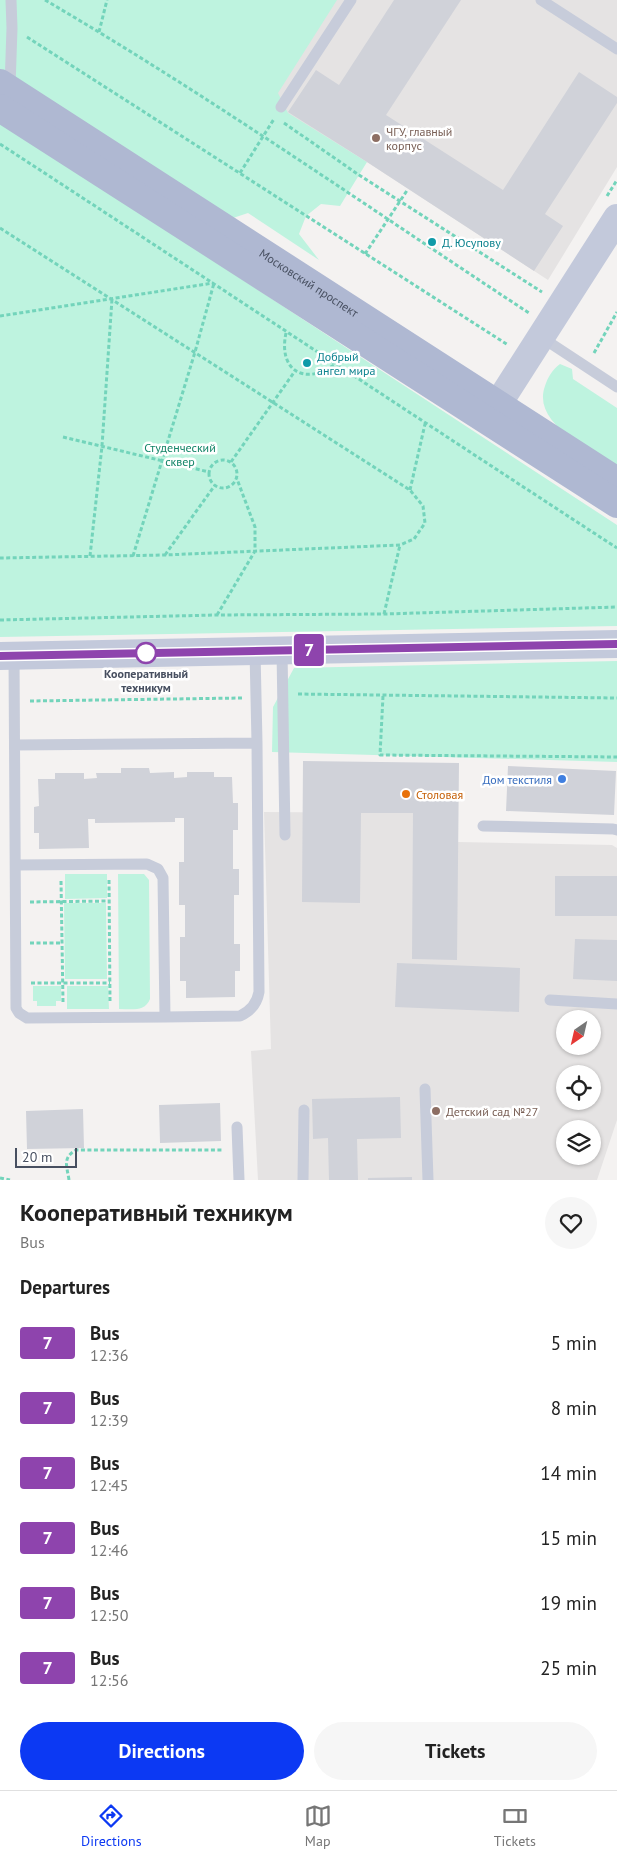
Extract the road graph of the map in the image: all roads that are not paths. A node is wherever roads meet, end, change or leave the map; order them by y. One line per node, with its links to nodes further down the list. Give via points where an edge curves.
1 (11, 0): 5 (lane, via 12,28)
2 (351, 0): 6 (lane)
3 (541, 0): 4 (lane)
4 (617, 49)
5 (3, 93): 10 (main road, Московский проспект); 12 (main road, Московский проспект)
6 (278, 112)
7 (617, 218): 8 (street)
8 (537, 326): 9 (lane); 10 (street)
9 (617, 386)
10 (498, 404): 11 (main road, Московский проспект)
11 (617, 481)
12 (617, 504)
13 (617, 644): 14 (street)
14 (282, 650): 15 (street); 21 (lane)
15 (256, 651): 16 (street); 17 (lane)
16 (7, 655): 18 (lane, via 15,701)
17 (257, 743): 18 (lane); 25 (lane, via 258,998 250,1011 240,1016)
18 (15, 745): 22 (lane)
19 (484, 826): 20 (lane)
20 (617, 830)
21 (285, 835)
22 (16, 865): 25 (lane, via 146,864 158,869 163,878); 25 (lane, via 16,1008 23,1017)
23 (550, 1000): 24 (lane)
24 (617, 1004)
25 (165, 1017)
26 (425, 1089): 31 (lane)
27 (304, 1110): 30 (lane)
28 (237, 1127): 29 (lane)
29 (239, 1180)
30 (302, 1180)
31 (428, 1180)

